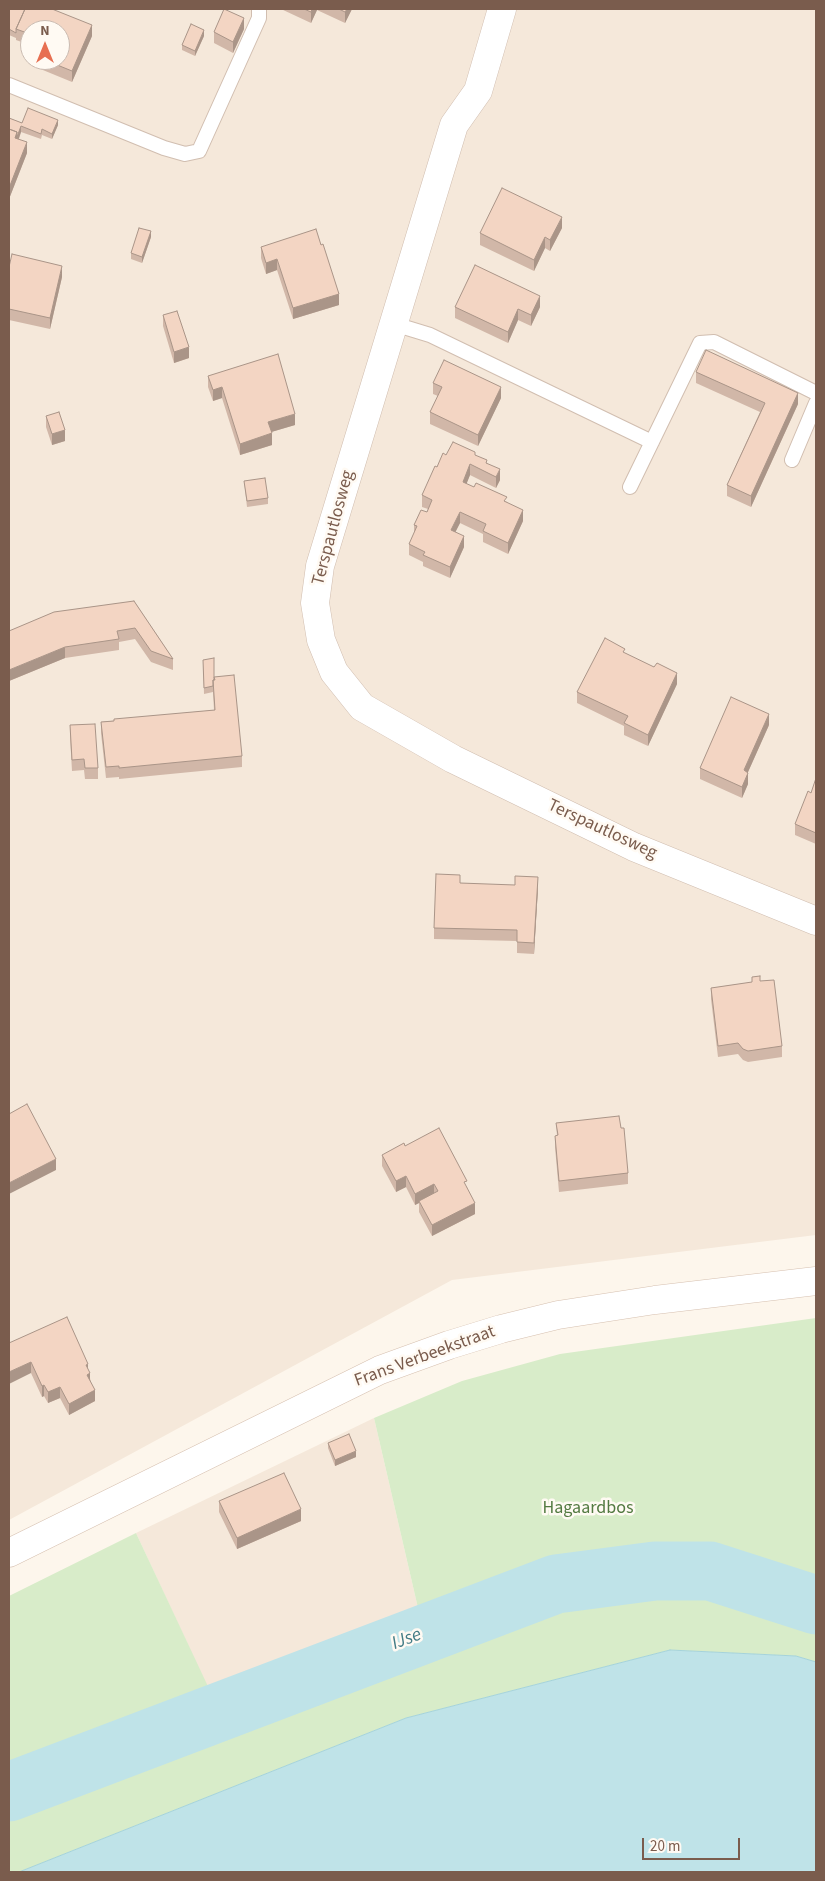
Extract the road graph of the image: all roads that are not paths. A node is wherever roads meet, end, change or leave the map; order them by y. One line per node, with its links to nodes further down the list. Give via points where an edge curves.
1 (259, 9): 3 (lane, via 259,18 198,151 185,154 164,148)
2 (502, 9): 4 (street, Terspautlosweg, via 478,91 454,125)
3 (9, 85)
4 (394, 324): 7 (lane, via 430,335); 10 (street, Terspautlosweg, via 320,566 315,603 321,640 334,672 362,707 452,759 634,847)
5 (816, 393): 7 (lane, via 714,342 700,343)
6 (816, 403): 8 (lane)
7 (652, 442): 9 (lane)
8 (792, 460)
9 (630, 487)
10 (816, 921)
11 (816, 1281): 12 (street, Frans Verbeekstraat, via 558,1315 449,1345 380,1370)
12 (9, 1553)

